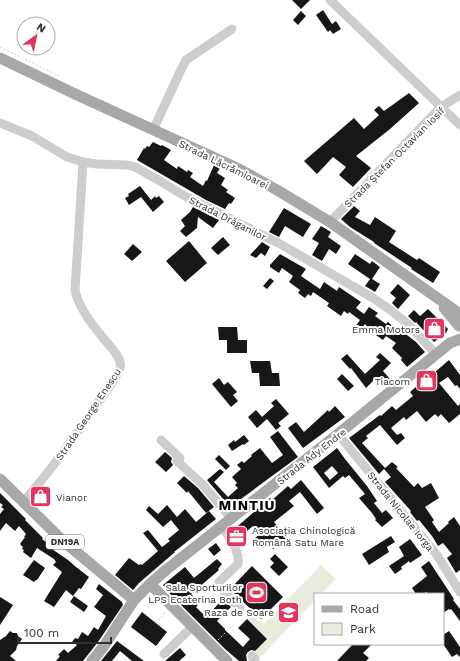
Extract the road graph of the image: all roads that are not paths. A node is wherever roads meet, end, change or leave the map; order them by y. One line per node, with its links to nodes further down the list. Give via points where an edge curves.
1 (332, 0): 5 (street)
2 (232, 29): 8 (street, via 186,60)
3 (0, 58): 8 (main road, Strada Lăcrămioarei)
4 (460, 95): 5 (street, Strada Ștefan Octavian Iosif)
5 (441, 107): 7 (street); 10 (street, Strada Ștefan Octavian Iosif)
6 (0, 123): 9 (street, Strada Drăganilor)
7 (460, 124)
8 (153, 130): 10 (main road, Strada Lăcrămioarei, via 239,169)
9 (83, 162): 14 (street, Strada Drăganilor, via 135,167 183,195 282,245 389,309 408,324); 18 (street, Strada George Enescu, via 75,290 79,304 120,360 120,366 110,385 66,448)
10 (330, 222): 11 (main road, Strada Lăcrămioarei)
11 (433, 295): 12 (main road, Strada Lăcrămioarei); 13 (main road, Strada Lăcrămioarei)
12 (460, 314)
13 (458, 334): 14 (main road, Strada Ady Endre)
14 (436, 354): 15 (main road, Strada Ady Endre)
15 (338, 434): 19 (main road, Strada Ady Endre); 22 (street, Strada Nicolae Iorga, via 436,555)
16 (161, 440): 19 (street, via 180,458 177,461 202,484)
17 (0, 479): 18 (main road, DN19A)
18 (23, 502): 23 (main road, DN19A, via 62,540)
19 (232, 519): 20 (main road, Strada Ady Endre)
20 (222, 526): 21 (main road, Strada Ady Endre); 24 (street, via 239,559 238,564 218,584)
21 (150, 584): 23 (main road, Strada Ady Endre); 25 (main road)
22 (460, 592)
23 (134, 600): 27 (main road, Strada Ady Endre)
24 (240, 608)
25 (192, 627): 26 (street); 28 (main road)
26 (164, 654)
27 (92, 661)
28 (227, 661)

